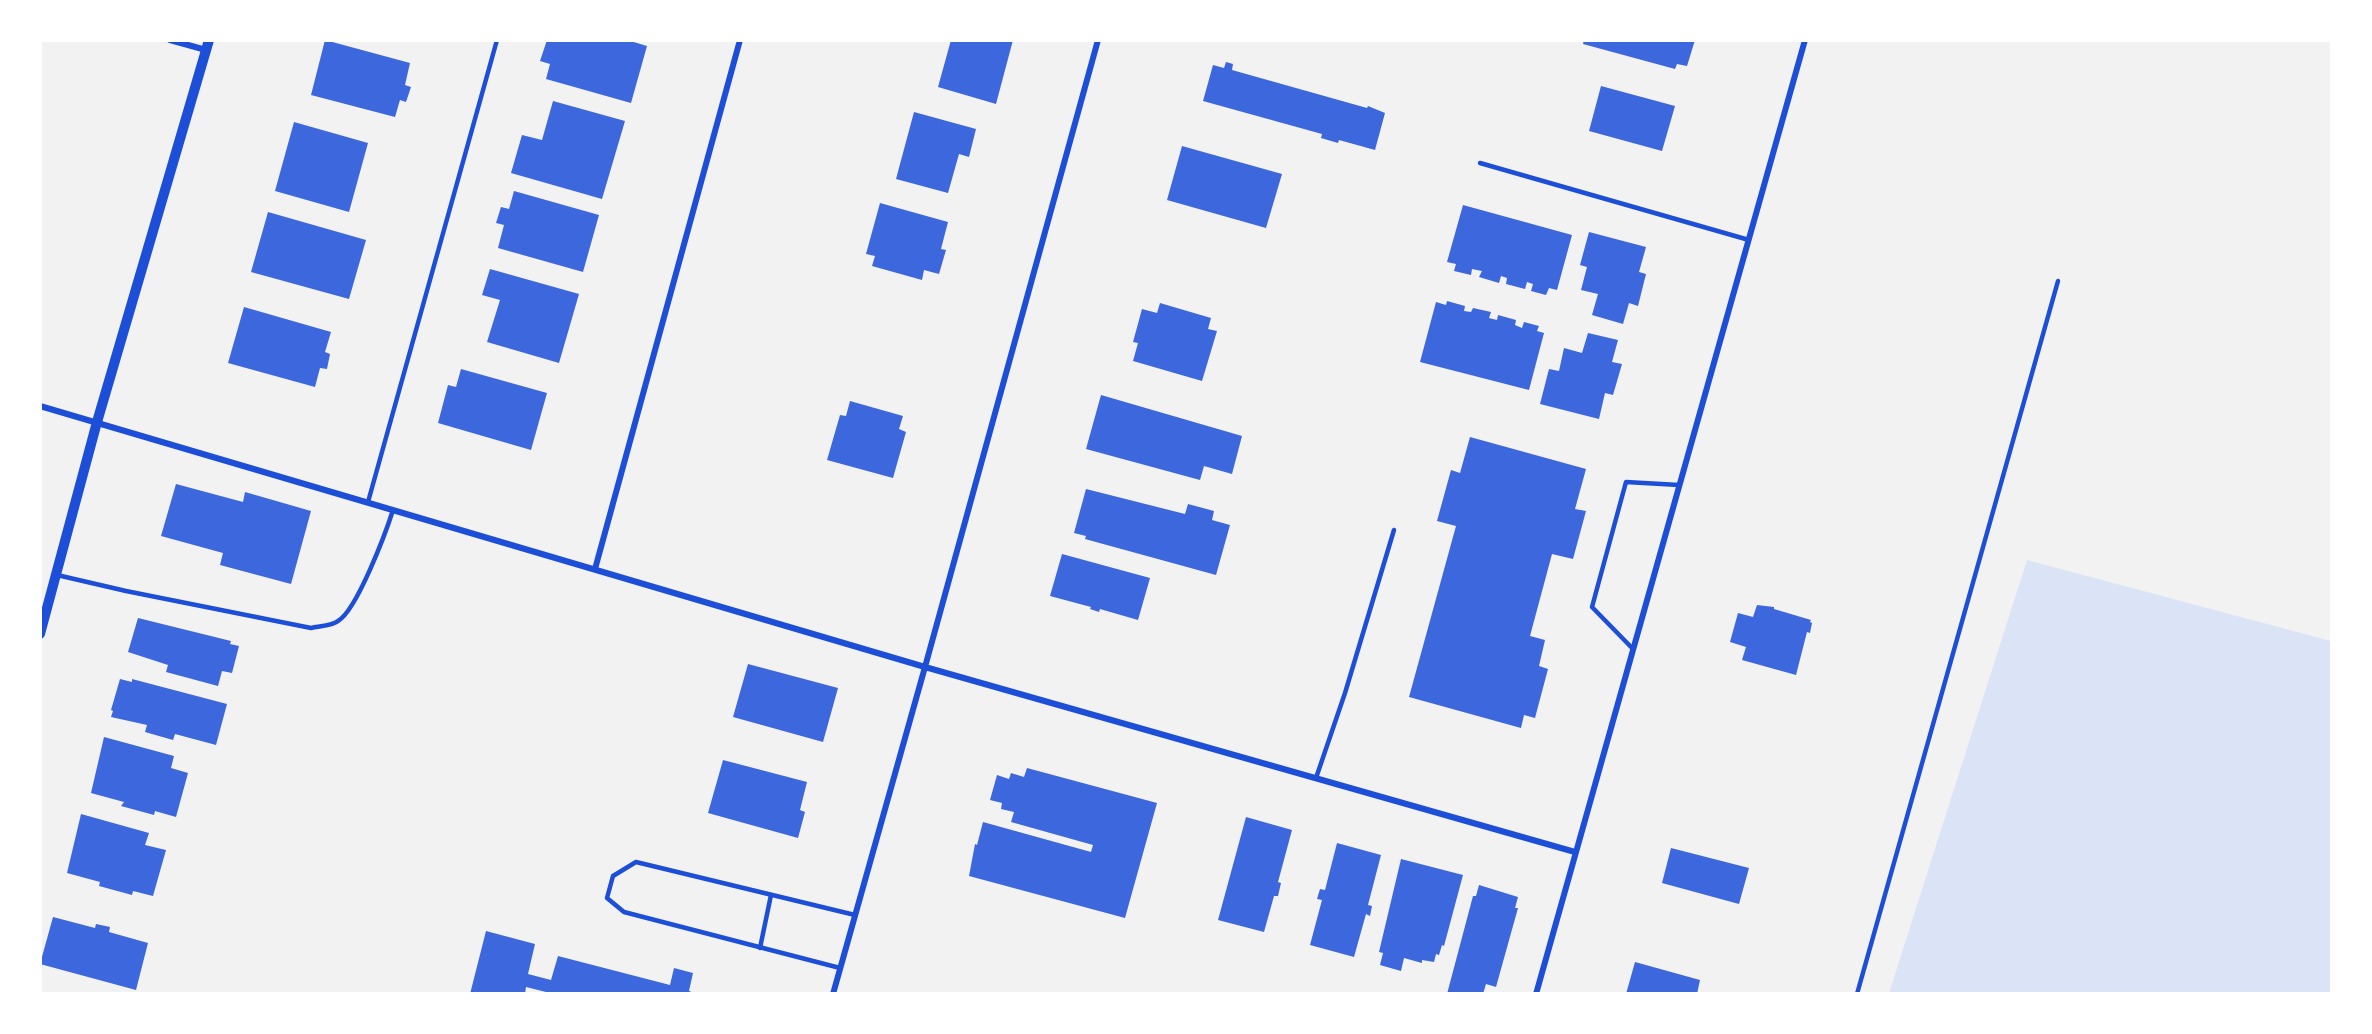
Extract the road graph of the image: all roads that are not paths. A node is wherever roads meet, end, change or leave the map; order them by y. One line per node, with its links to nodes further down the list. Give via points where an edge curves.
1 (170, 40): 6 (street)
2 (497, 40): 13 (lane)
3 (740, 40): 16 (street)
4 (1098, 40): 20 (street)
5 (1805, 40): 8 (street)
6 (207, 45): 11 (street)
7 (1480, 163): 8 (lane)
8 (1749, 240): 12 (street)
9 (2058, 282): 29 (lane)
10 (40, 406): 11 (street)
11 (97, 422): 13 (street); 17 (street)
12 (1679, 485): 19 (street); 19 (lane, via 1626,482 1592,607)
13 (368, 502): 14 (street)
14 (393, 510): 16 (street); 17 (lane, via 357,597 338,621 311,628)
15 (1394, 530): 21 (lane)
16 (595, 569): 20 (street)
17 (57, 574): 18 (street)
18 (40, 634)
19 (1633, 649): 22 (street)
20 (925, 667): 21 (street); 24 (street)
21 (1316, 778): 22 (street)
22 (1575, 852): 28 (street)
23 (771, 895): 24 (lane); 25 (lane); 25 (lane, via 636,862 613,876 608,898 624,912)
24 (855, 915): 26 (street)
25 (760, 948): 26 (lane)
26 (840, 968): 27 (street)
27 (833, 993)
28 (1536, 993)
29 (1857, 993)

